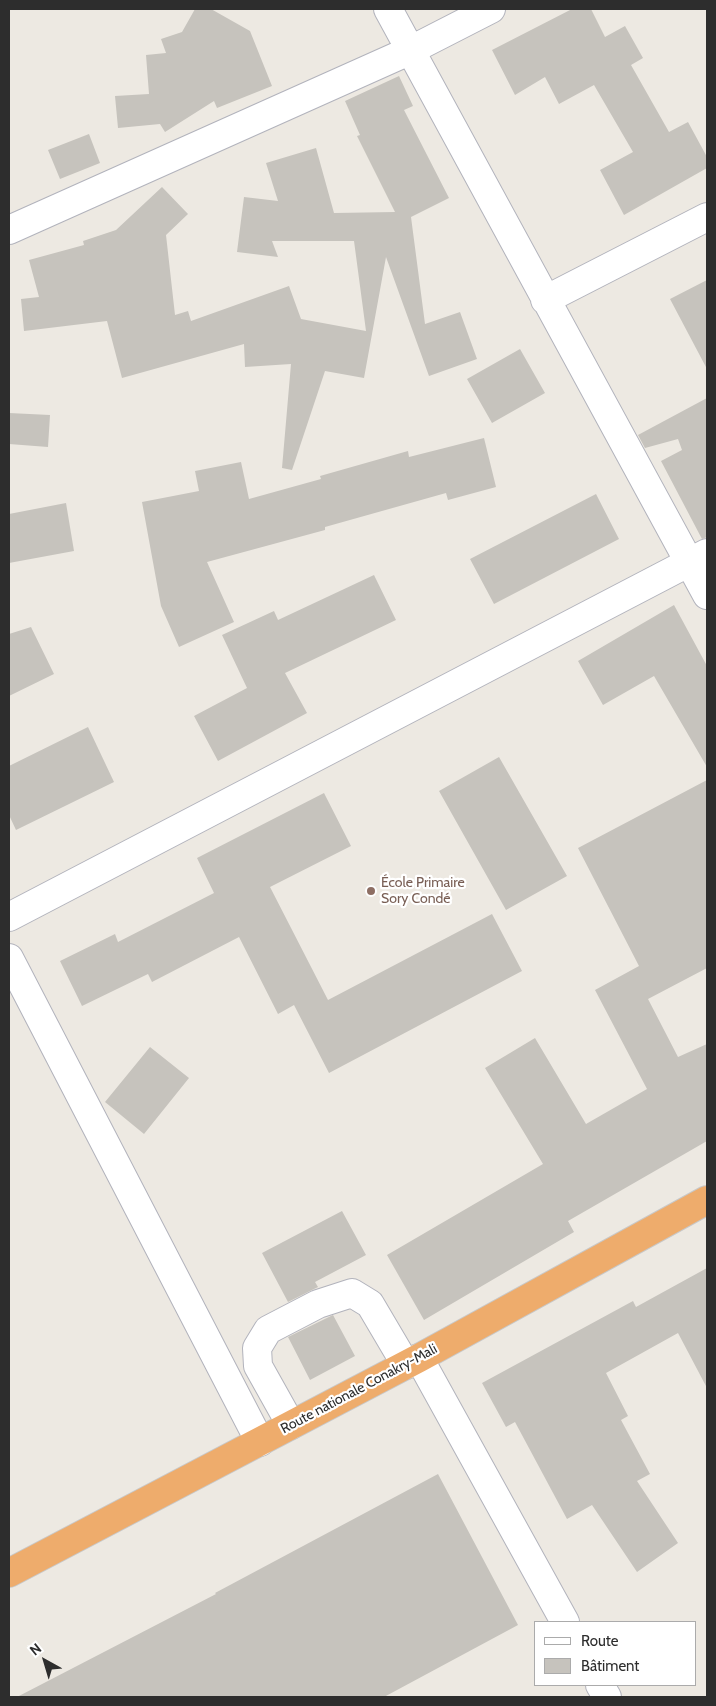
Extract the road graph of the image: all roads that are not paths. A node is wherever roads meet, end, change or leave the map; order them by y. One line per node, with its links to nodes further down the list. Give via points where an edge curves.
1 (388, 9): 3 (street)
2 (491, 9): 3 (street)
3 (409, 51): 5 (street); 6 (street)
4 (707, 217): 6 (street)
5 (9, 230)
6 (545, 300): 7 (street)
7 (698, 557): 8 (street); 9 (street)
8 (707, 595)
9 (9, 917)
10 (9, 958): 14 (street)
11 (707, 1200): 12 (highway, Route nationale Conakry-Mali)
12 (412, 1362): 13 (highway, Route nationale Conakry-Mali); 13 (street, via 370,1304 358,1297 352,1294 310,1308 268,1330 257,1348 258,1366); 16 (street)
13 (291, 1425): 14 (highway, Route nationale Conakry-Mali)
14 (260, 1442): 15 (highway, Route nationale Conakry-Mali)
15 (9, 1573)
16 (564, 1621)
17 (601, 1686): 18 (street)
18 (607, 1697)

